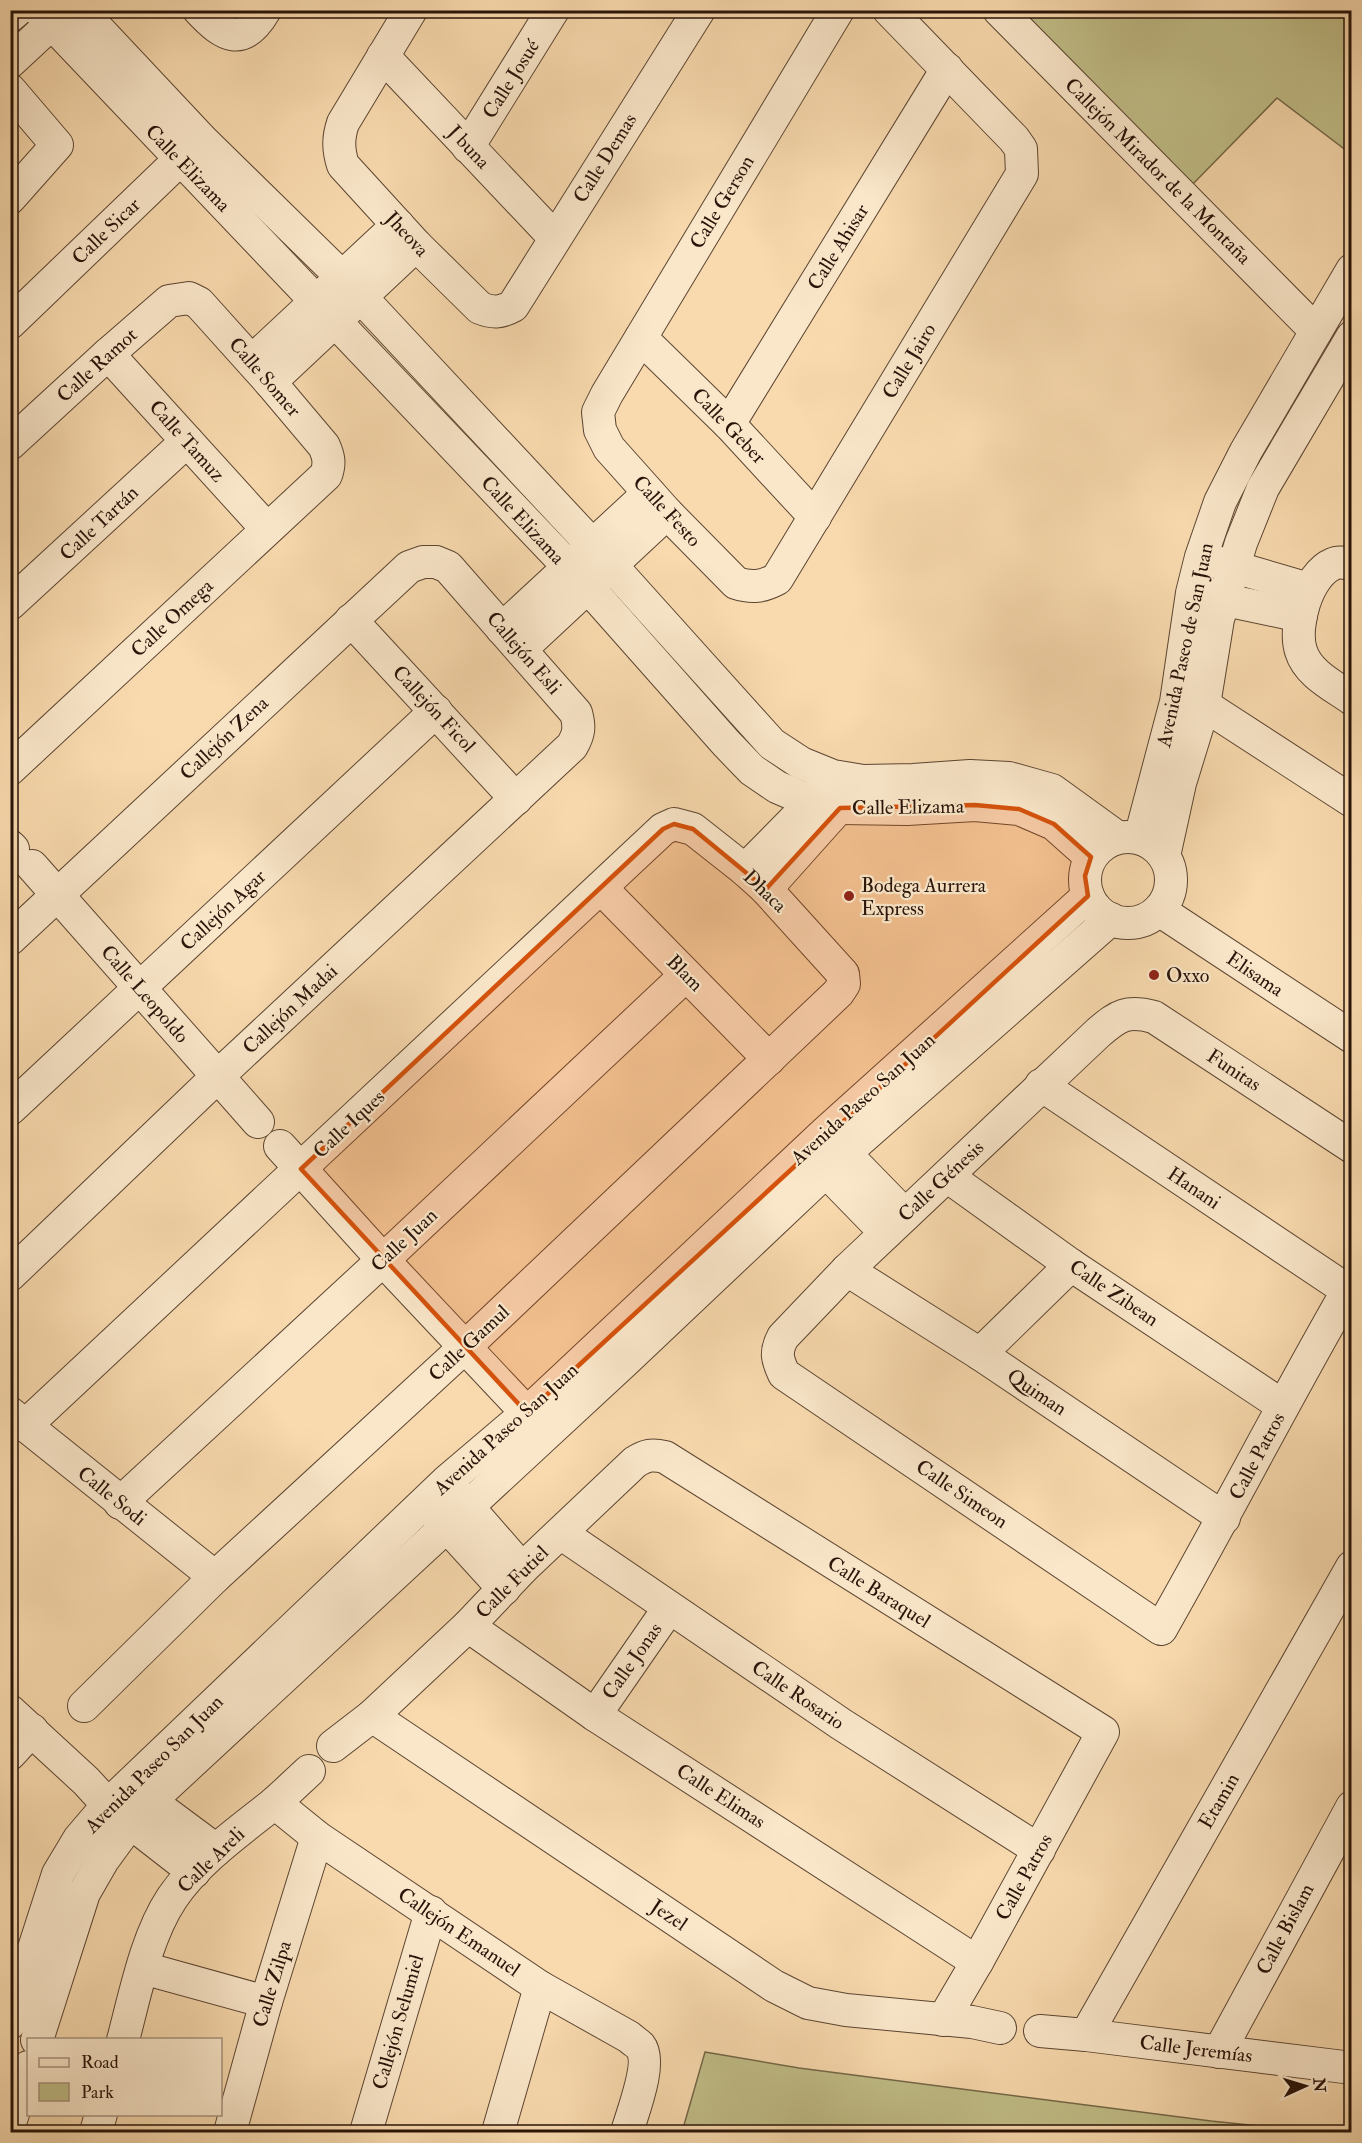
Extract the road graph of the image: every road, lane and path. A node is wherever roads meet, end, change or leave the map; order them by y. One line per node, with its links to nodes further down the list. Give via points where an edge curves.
1 (17, 10): 12 (street)
2 (80, 10): 18 (street, Calle Elizama)
3 (199, 10): 4 (street, via 216,28 228,34 243,34 256,26)
4 (265, 10)
5 (411, 10): 13 (street)
6 (553, 10): 17 (street, Calle Josué)
7 (699, 10): 21 (street, Calle Demas)
8 (838, 10): 30 (street, Calle Gerson)
9 (889, 10): 15 (street)
10 (999, 10): 28 (street, Callejón Mirador de la Montaña)
11 (52, 15): 14 (street); 18 (street, Calle Elizama)
12 (10, 16)
13 (384, 56): 17 (street, J buna); 20 (street, Jheova, via 344,123 338,137 339,152 343,165)
14 (10, 62)
15 (947, 69): 34 (street, Calle Ahisar); 39 (street, Calle Jairo, via 1014,139 1021,149 1022,174)
16 (10, 90): 19 (street, via 57,145)
17 (468, 147): 21 (street, J buna)
18 (191, 150): 23 (street, Calle Elizama); 26 (street, Calle Elizama); 27 (street, Calle Sicar)
19 (10, 198)
20 (407, 235): 23 (street); 25 (street, Jheova, via 480,308 502,312)
21 (555, 238): 25 (street, Calle Demas)
22 (1348, 282): 28 (street, Avenida Paseo de San Juan)
23 (352, 287): 26 (street); 41 (street, Calle Elizama)
24 (189, 298): 31 (street, Calle Ramot, via 170,301); 32 (street, Calle Somer, via 199,303)
25 (513, 306)
26 (325, 311): 32 (street); 46 (street, Calle Elizama)
27 (10, 323)
28 (1316, 331): 42 (street, Avenida Paseo de San Juan, via 1246,451 1220,502)
29 (1352, 337): 45 (street, Avenida Paseo de San Juan, via 1263,488)
30 (641, 338): 33 (street, Calle Gerson); 34 (street, Calle Geber)
31 (108, 354): 35 (street, Calle Tamuz); 36 (street, Calle Ramot)
32 (261, 371): 37 (street, Calle Somer, via 324,446)
33 (607, 394): 38 (street, Calle Festo, via 598,412 600,430 609,448)
34 (729, 424): 39 (street, Calle Geber)
35 (187, 441): 40 (street, Calle Tamuz); 50 (street, Calle Tartán)
36 (10, 444)
37 (330, 465): 40 (street, Calle Omega, via 326,475)
38 (658, 503): 41 (street); 47 (street, Calle Festo, via 736,583 764,586)
39 (815, 517): 47 (street, Calle Jairo)
40 (267, 529): 58 (street, Calle Omega)
41 (602, 555): 46 (street); 59 (street, Calle Elizama, via 772,744 801,763)
42 (1201, 556): 45 (street); 48 (street, Avenida Paseo de San Juan)
43 (1352, 564): 51 (street, via 1332,564 1324,571)
44 (448, 567): 52 (street, Callejón Zena, via 436,562 409,567); 53 (street, Callejón Esli)
45 (1233, 567): 49 (street, Avenida Paseo de San Juan); 51 (street)
46 (578, 577): 53 (street); 62 (street, Calle Elizama, via 752,770 777,787)
47 (777, 579)
48 (1192, 593): 49 (street); 64 (street, Avenida Paseo de San Juan, via 1176,702)
49 (1223, 600): 51 (street); 55 (street, Avenida Paseo de San Juan)
50 (10, 604)
51 (1303, 614): 54 (street, via 1301,651 1307,663)
52 (351, 620): 56 (street, Callejón Ficol); 70 (street, Callejón Zena)
53 (512, 639): 57 (street, Callejón Esli, via 576,713 579,735)
54 (1352, 699)
55 (1204, 705): 61 (street); 66 (street, Avenida Paseo de San Juan, via 1180,783)
56 (436, 711): 60 (street, Callejón Ficol); 77 (street, Callejón Agar)
57 (572, 746): 60 (street, Callejón Madai)
58 (10, 769)
59 (848, 778): 62 (street); 64 (street, Calle Elizama, via 1009,778 1052,790)
60 (516, 799): 81 (street, Callejón Madai)
61 (1352, 801)
62 (826, 805): 67 (street, Calle Elizama, via 907,809 975,805 1019,810 1053,824); 68 (street)
63 (674, 824): 68 (street, Dhaca, via 693,829); 69 (street, Calle Iques)
64 (1128, 837): 66 (street, via 1158,848); 67 (street, via 1107,842)
65 (19, 853): 70 (street, Calle Leopoldo)
66 (1164, 856): 72 (street, via 1171,878 1166,900)
67 (1091, 857): 71 (street, via 1085,876)
68 (755, 880): 75 (street, Dhaca)
69 (601, 888): 76 (street, Blam); 88 (street, Calle Iques)
70 (57, 894): 74 (street, Callejón Zena); 77 (street, Calle Leopoldo)
71 (1088, 896): 73 (street, via 1101,914); 87 (street, Avenida Paseo San Juan)
72 (1159, 910): 73 (street, via 1137,922); 79 (street, Elisama)
73 (1111, 919): 87 (street, Avenida Paseo San Juan)
74 (10, 939)
75 (843, 974): 80 (street, Calle Gamul, via 844,984 838,993)
76 (686, 975): 80 (street, Blam); 91 (street, Calle Juan)
77 (139, 987): 81 (street, Calle Leopoldo); 83 (street, Callejón Agar)
78 (1112, 1020): 82 (street, Calle Génesis); 86 (street, Funitas, via 1124,1014 1154,1017)
79 (1352, 1037)
80 (769, 1059): 96 (street, Calle Gamul)
81 (218, 1076): 84 (street, Calle Leopoldo); 94 (street, Callejón Madai)
82 (1041, 1085): 89 (street, Calle Génesis); 95 (street, Hanani)
83 (10, 1109)
84 (258, 1122)
85 (280, 1146): 88 (street)
86 (1352, 1147)
87 (825, 1152): 90 (street); 100 (street, Avenida Paseo San Juan); 105 (street, Avenida Paseo San Juan, via 625,1361)
88 (301, 1169): 91 (street); 101 (street, Calle Iques)
89 (947, 1176): 90 (street, Calle Génesis); 92 (street, Calle Zibean)
90 (895, 1224): 93 (street, Calle Génesis)
91 (383, 1260): 96 (street); 104 (street, Calle Juan)
92 (1071, 1265): 98 (street); 99 (street, Calle Zibean)
93 (847, 1270): 97 (street, Calle Génesis, via 783,1337); 98 (street, Quiman)
94 (10, 1275)
95 (1349, 1287): 99 (street, Calle Patros)
96 (465, 1347): 100 (street); 109 (street, Calle Gamul)
97 (777, 1349): 113 (street, Calle Simeon, via 784,1374)
98 (980, 1354): 106 (street, Quiman)
99 (1283, 1406): 106 (street, Calle Patros)
100 (527, 1413): 103 (street, Avenida Paseo San Juan)
101 (18, 1420): 104 (street, Calle Sodi)
102 (655, 1455): 107 (street, Calle Futiel, via 646,1455 636,1462); 118 (street, Calle Baraquel, via 665,1457)
103 (436, 1492): 105 (street); 123 (street, Avenida Paseo San Juan)
104 (120, 1503): 109 (street, Calle Sodi)
105 (456, 1516): 110 (street); 123 (street, Avenida Paseo San Juan)
106 (1224, 1518): 113 (street, Calle Patros)
107 (562, 1534): 110 (street, Calle Futiel); 111 (street, Calle Rosario)
108 (1352, 1567): 138 (street, Etamin)
109 (215, 1577): 114 (street, Calle Gamul)
110 (513, 1579): 112 (street, Calle Futiel)
111 (669, 1608): 115 (street, Calle Jonas); 127 (street, Calle Rosario)
112 (468, 1626): 115 (street, Calle Elimas); 116 (street, Calle Futiel)
113 (1161, 1629)
114 (84, 1706)
115 (595, 1715): 130 (street, Calle Elimas)
116 (372, 1716): 119 (street); 134 (street, Jezel, via 774,1986 808,2002 846,2010)
117 (21, 1721): 120 (street); 123 (street, via 86,1781)
118 (1103, 1732): 127 (street, Calle Patros)
119 (333, 1746)
120 (10, 1754)
121 (309, 1771): 122 (street, Calle Areli)
122 (275, 1803): 125 (street, Callejón Emanuel); 126 (street, Calle Areli)
123 (129, 1804): 126 (street); 128 (street); 135 (street, Avenida Paseo San Juan, via 79,1839 58,1874); 139 (street, Avenida Paseo San Juan, via 84,1893)
124 (1352, 1807): 141 (street, Calle Bislam)
125 (317, 1837): 129 (street, Callejón Emanuel); 133 (street, Calle Zilpa)
126 (216, 1850): 128 (street, Calle Areli)
127 (1039, 1850): 130 (street, Calle Patros)
128 (194, 1872): 131 (street, Calle Areli, via 172,1899)
129 (431, 1912): 132 (street, Callejón Emanuel); 148 (street, Callejón Selumiel)
130 (977, 1962): 134 (street, Calle Patros)
131 (143, 1968): 133 (street); 140 (street, Calle Areli)
132 (540, 1987): 149 (street); 150 (street, Callejón Emanuel, via 640,2047 645,2057 643,2074)
133 (266, 2002): 147 (street, Calle Zilpa)
134 (943, 2020): 136 (street, Jezel)
135 (10, 2023)
136 (1000, 2028)
137 (1040, 2031): 138 (street, Calle Jeremías)
138 (1086, 2035): 141 (street, Calle Jeremías)
139 (38, 2038)
140 (124, 2038)
141 (1219, 2052): 142 (street, Calle Jeremías)
142 (1352, 2068)
143 (27, 2070): 145 (street)
144 (101, 2116): 146 (street)
145 (10, 2123)
146 (96, 2133)
147 (230, 2133)
148 (366, 2133)
149 (498, 2133)
150 (627, 2133)

